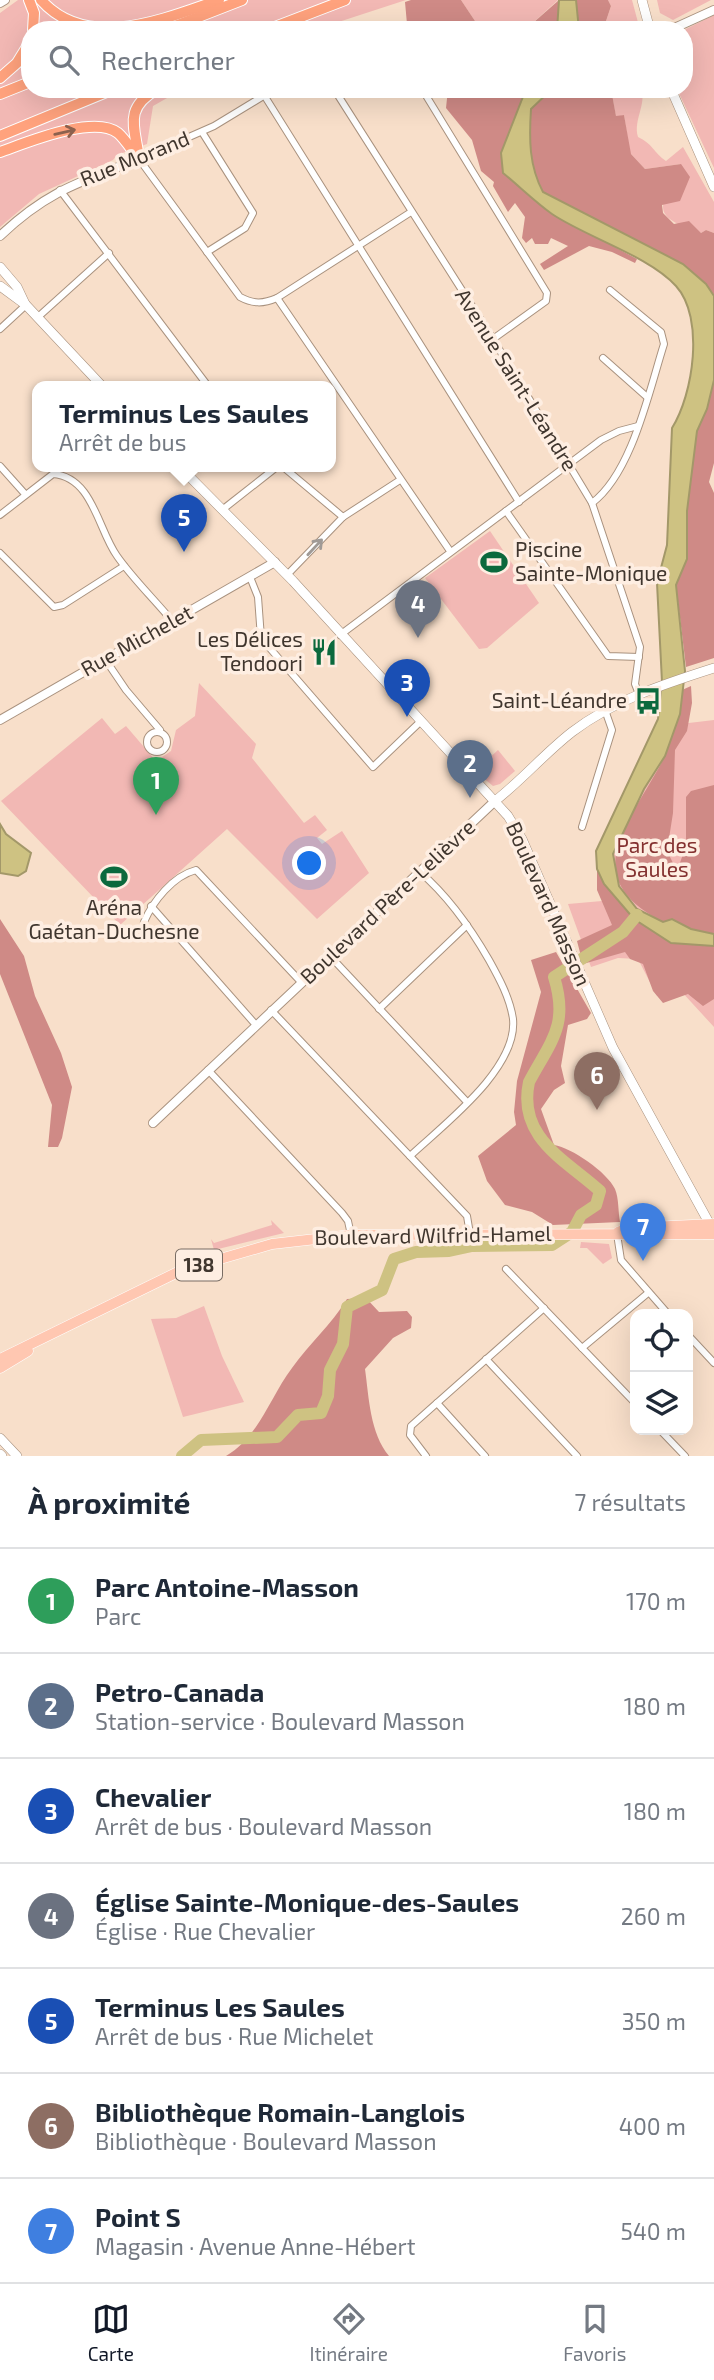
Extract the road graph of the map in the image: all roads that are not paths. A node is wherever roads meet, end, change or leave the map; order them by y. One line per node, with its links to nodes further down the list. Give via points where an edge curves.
1 (5, 0): 9 (street)
2 (29, 0): 11 (highway)
3 (41, 0): 12 (highway, via 55,16)
4 (219, 0): 13 (highway)
5 (242, 0): 14 (highway)
6 (345, 0): 15 (highway)
7 (354, 0): 16 (highway)
8 (642, 0): 17 (main road)
9 (0, 3)
10 (714, 10): 18 (street)
11 (34, 21)
12 (67, 21)
13 (150, 21)
14 (188, 21)
15 (290, 21)
16 (307, 21)
17 (648, 21)
18 (690, 21)
19 (21, 56): 20 (highway)
20 (0, 78)
21 (21, 86): 22 (highway)
22 (0, 94)
23 (92, 98): 31 (highway)
24 (144, 98): 33 (highway, via 134,112)
25 (261, 98): 30 (street, Rue Morand)
26 (265, 98): 38 (street)
27 (340, 98): 36 (street, Avenue Saint-Léandre)
28 (428, 98): 48 (street, via 547,293 546,301)
29 (675, 98): 34 (main road)
30 (202, 132): 33 (street, Rue Morand); 39 (street, via 253,214 245,228)
31 (0, 136)
32 (0, 152): 33 (highway, one-way to 33, via 95,127 118,134)
33 (139, 159): 35 (street, Rue Morand); 39 (street)
34 (714, 187)
35 (60, 190): 37 (street, Rue Morand); 40 (street)
36 (411, 212): 38 (street); 48 (street, Avenue Saint-Léandre)
37 (0, 236)
38 (359, 244): 44 (street); 63 (street)
39 (207, 252): 44 (street, via 240,297 264,303)
40 (109, 253): 46 (street); 51 (street)
41 (0, 267): 45 (main road)
42 (0, 286): 45 (main road)
43 (610, 290): 54 (street, via 664,335)
44 (277, 298): 52 (street)
45 (26, 306): 46 (main road); 47 (street)
46 (38, 317): 50 (main road)
47 (0, 329)
48 (493, 339): 56 (street, Avenue Saint-Léandre)
49 (603, 358): 54 (street)
50 (97, 381)
51 (204, 381)
52 (333, 381)
53 (336, 385): 61 (street)
54 (647, 397): 55 (street)
55 (638, 426): 56 (street, via 610,435); 64 (street, via 609,484)
56 (568, 464): 63 (street); 64 (street, Avenue Saint-Léandre)
57 (0, 466): 62 (street)
58 (185, 472): 65 (main road, Boulevard Masson)
59 (272, 472): 65 (street)
60 (287, 472): 68 (street)
61 (400, 480): 68 (street); 69 (street)
62 (25, 494): 67 (street); 72 (street, via 53,474 71,480 95,507 108,544)
63 (519, 502): 66 (street)
64 (592, 503): 77 (street, Avenue Saint-Léandre, via 627,601)
65 (222, 510): 71 (main road, Boulevard Masson)
66 (506, 511): 69 (street); 77 (street, via 608,656)
67 (0, 515)
68 (343, 517): 73 (street, one-way to 68)
69 (450, 551): 76 (street)
70 (0, 553): 72 (street, via 54,607 63,606)
71 (275, 562): 73 (main road, Boulevard Masson); 74 (street, Rue Michelet)
72 (124, 566): 75 (street)
73 (287, 575): 76 (main road, Boulevard Masson)
74 (250, 577): 75 (street, Rue Michelet); 83 (street, via 258,597 261,638 373,767)
75 (173, 622): 78 (street, Rue Michelet)
76 (340, 636): 83 (main road, Boulevard Masson)
77 (639, 657): 80 (street, Avenue Saint-Léandre, via 635,684)
78 (105, 659): 82 (street, Rue Michelet); 84 (street)
79 (714, 668): 80 (main road, Boulevard Père-Lelièvre)
80 (639, 694): 81 (main road, Boulevard Père-Lelièvre)
81 (605, 710): 85 (main road, Boulevard Père-Lelièvre); 86 (street, via 612,730)
82 (0, 720)
83 (420, 722): 85 (main road, Boulevard Masson)
84 (160, 730)
85 (495, 801): 87 (street, Boulevard Père-Lelièvre); 100 (main road, Boulevard Masson, via 522,839 627,1075)
86 (582, 827)
87 (420, 872): 90 (street); 91 (street, Boulevard Père-Lelièvre)
88 (151, 906): 89 (street); 92 (street, via 196,870); 95 (street)
89 (144, 922)
90 (467, 925): 93 (street); 97 (street, via 506,993 513,1021 504,1058)
91 (330, 956): 92 (street, Boulevard Père-Lelièvre); 93 (street)
92 (301, 982): 94 (street, Boulevard Père-Lelièvre)
93 (379, 1009): 97 (street)
94 (271, 1010): 95 (street, Boulevard Père-Lelièvre); 99 (street)
95 (256, 1025): 96 (street, Boulevard Père-Lelièvre)
96 (208, 1070): 98 (street, Boulevard Père-Lelièvre); 103 (street, via 342,1213)
97 (467, 1102): 99 (street)
98 (153, 1124)
99 (410, 1156): 102 (street, via 467,1216)
100 (713, 1228): 101 (main road, Boulevard Wilfrid-Hamel / 138, via 628,1227)
101 (617, 1232): 102 (main road, Boulevard Wilfrid-Hamel / 138); 105 (street, via 621,1261)
102 (470, 1234): 103 (main road, Boulevard Wilfrid-Hamel / 138)
103 (351, 1235): 108 (main road, Boulevard Wilfrid-Hamel / 138, via 272,1244 208,1261)
104 (506, 1269): 106 (street)
105 (648, 1293): 107 (street); 110 (street)
106 (544, 1308): 110 (street); 112 (street)
107 (663, 1309)
108 (58, 1332): 111 (main road, Boulevard Wilfrid-Hamel / 138); 114 (main road, Boulevard Wilfrid-Hamel / 138)
109 (693, 1340): 113 (street)
110 (582, 1348): 115 (street)
111 (0, 1359)
112 (486, 1359): 116 (street); 123 (street)
113 (714, 1363)
114 (0, 1368)
115 (630, 1398)
116 (437, 1403): 121 (street, via 409,1431); 122 (street)
117 (664, 1435): 119 (street)
118 (0, 1438): 120 (main road)
119 (681, 1454)
120 (17, 1456)
121 (426, 1456)
122 (485, 1456)
123 (577, 1456)

